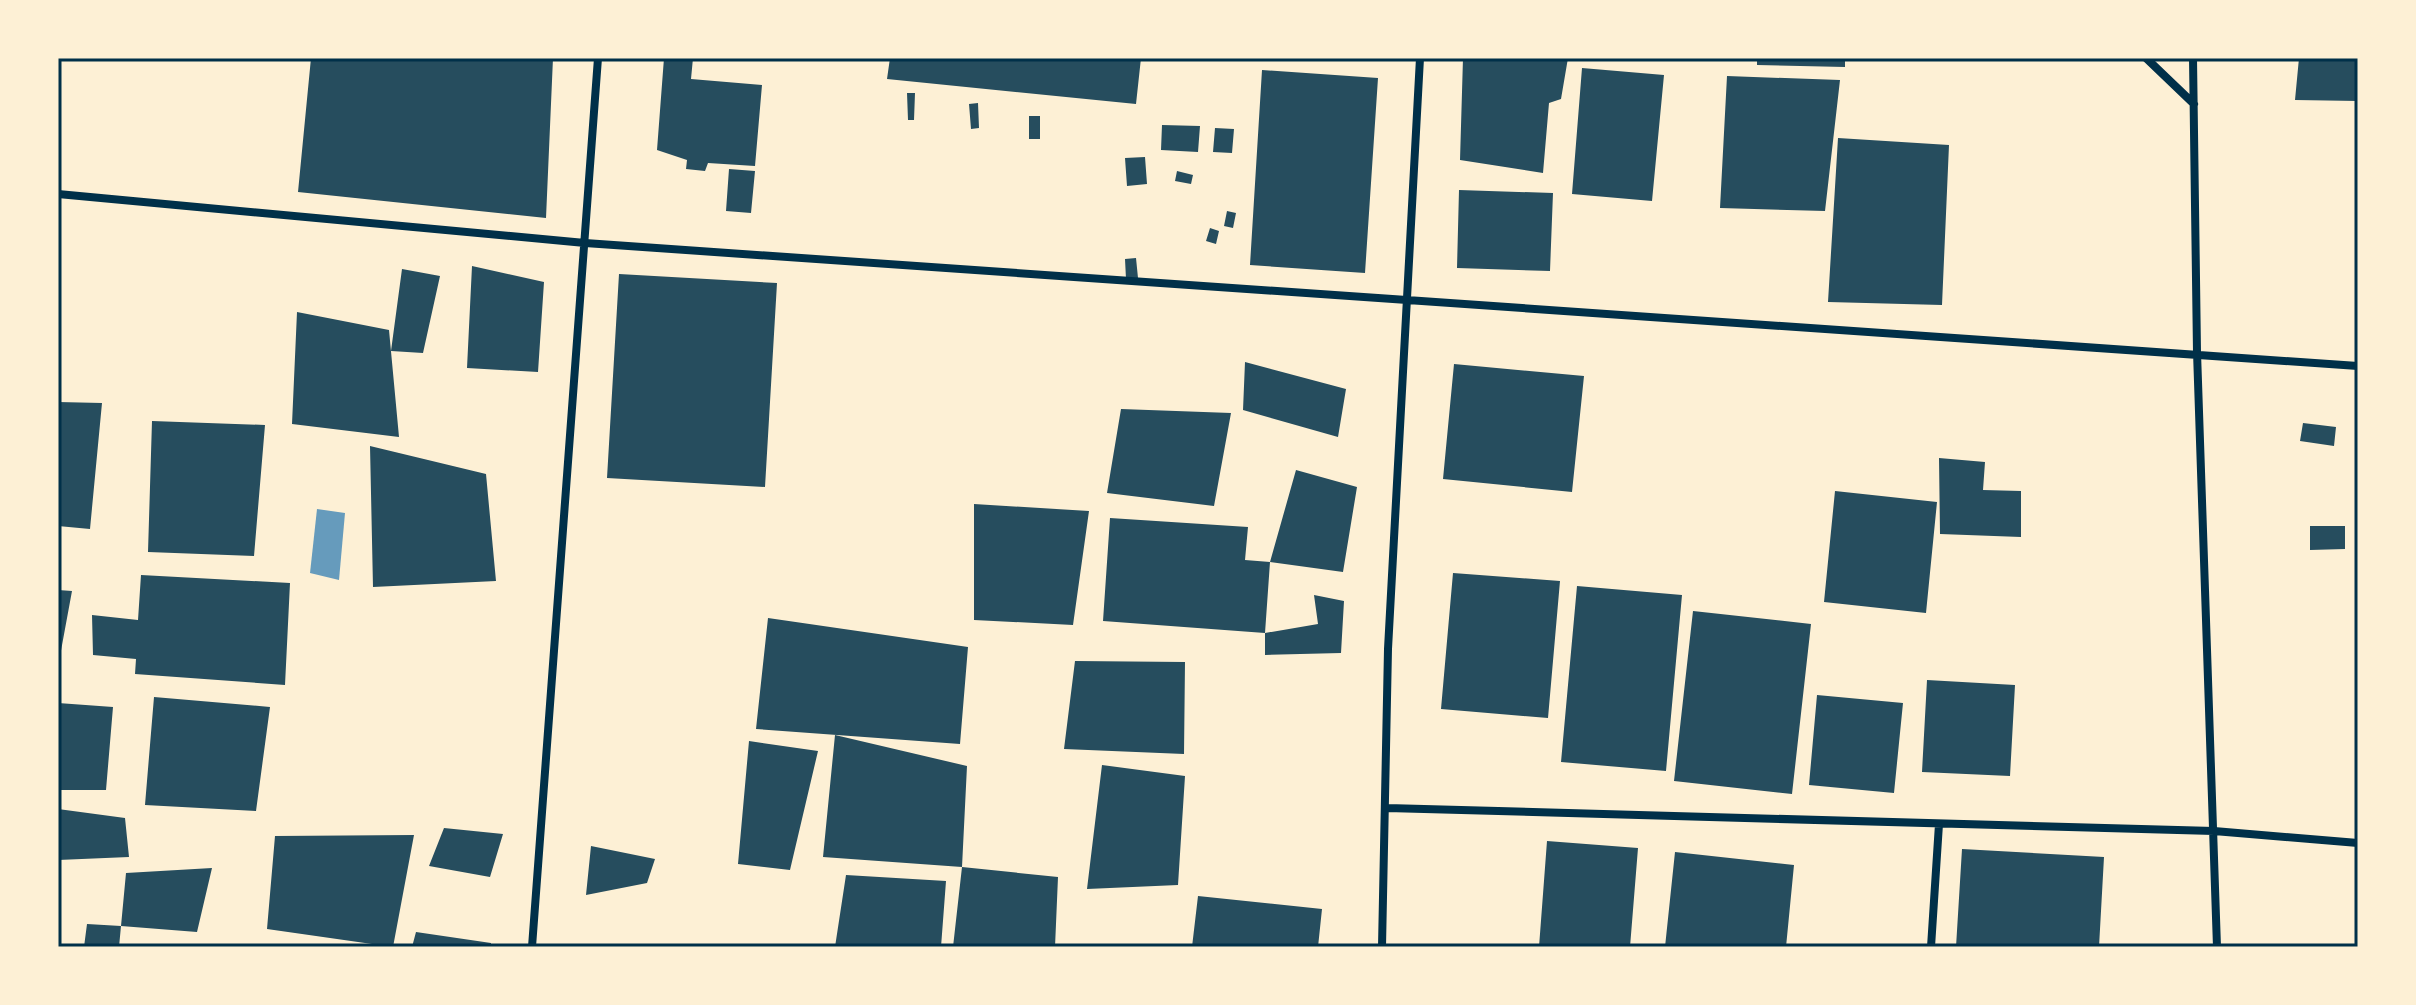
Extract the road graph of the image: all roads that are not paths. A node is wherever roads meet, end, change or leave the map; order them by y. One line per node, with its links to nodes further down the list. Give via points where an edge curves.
1 (598, 58): 7 (street)
2 (1420, 58): 8 (street)
3 (2146, 58): 5 (street)
4 (2193, 58): 5 (street)
5 (2194, 104): 9 (street)
6 (58, 194): 7 (street)
7 (585, 243): 8 (street); 15 (street)
8 (1406, 301): 9 (street); 11 (street, via 1388,649)
9 (2197, 352): 10 (street); 13 (street)
10 (2358, 366)
11 (1387, 808): 12 (street); 16 (street)
12 (1939, 824): 13 (street); 17 (street)
13 (2214, 831): 14 (street); 18 (street)
14 (2358, 843)
15 (532, 947)
16 (1382, 947)
17 (1931, 947)
18 (2217, 947)

